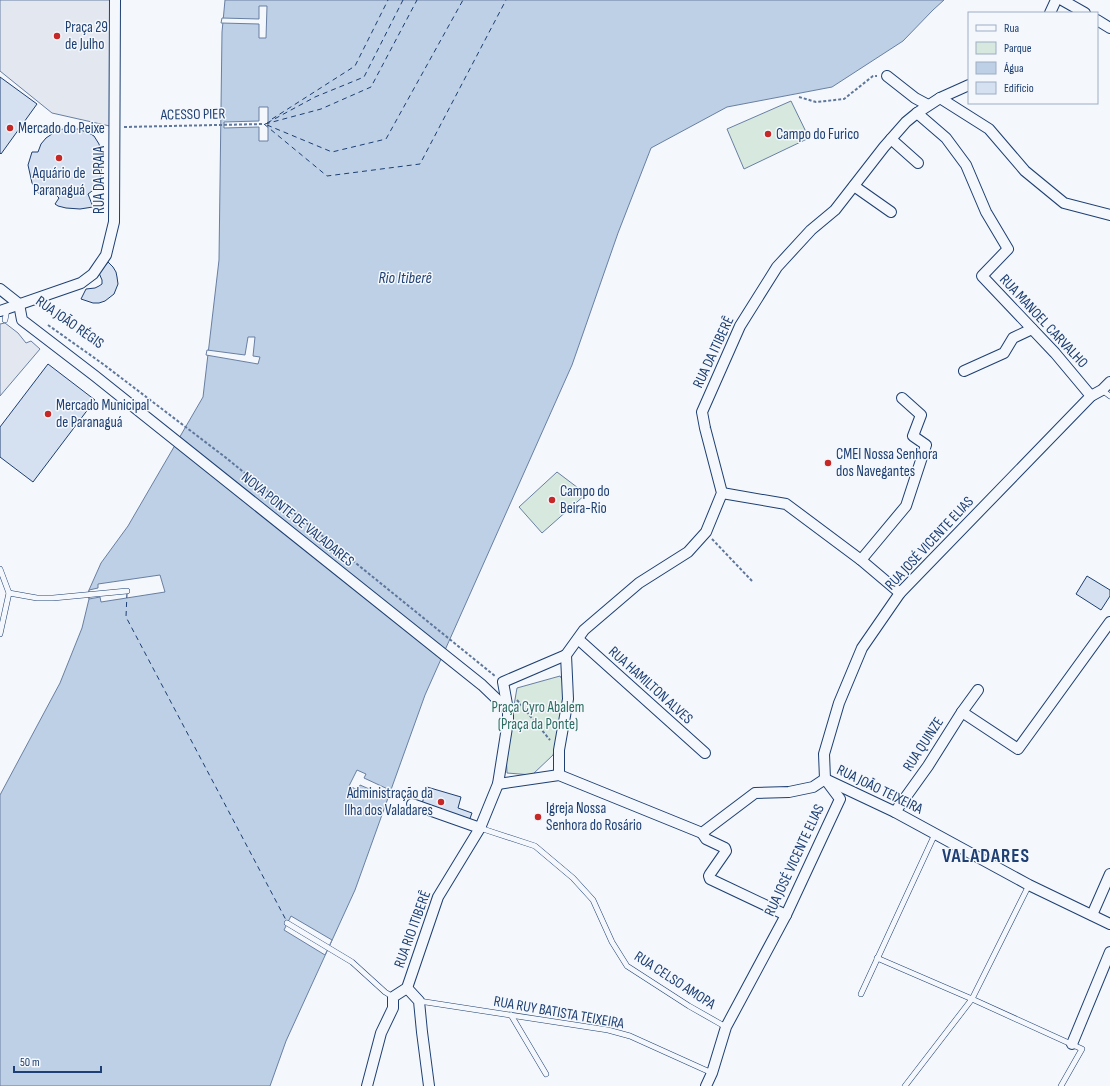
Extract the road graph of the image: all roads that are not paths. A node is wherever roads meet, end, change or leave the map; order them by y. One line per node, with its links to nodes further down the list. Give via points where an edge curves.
1 (115, 0): 19 (street, RUA DA PRAIA, via 114,222 106,255 92,274 81,283)
2 (1056, 0): 4 (street)
3 (1062, 0): 5 (street)
4 (1050, 12)
5 (1082, 12)
6 (1098, 21): 7 (street)
7 (1110, 28)
8 (887, 76): 11 (street)
9 (968, 85): 10 (street, RUA DA ITIBERÊ)
10 (940, 98): 11 (street, RUA DA ITIBERÊ); 17 (street, via 989,130 1025,171 1064,203)
11 (928, 105): 12 (street, RUA DA ITIBERÊ)
12 (918, 113): 13 (street, RUA DA ITIBERÊ, via 906,122); 21 (street, RUA MANOEL CARVALHO, via 946,138 966,166 986,212 1008,249 982,276)
13 (892, 139): 14 (street); 15 (street, RUA DA ITIBERÊ)
14 (918, 163)
15 (854, 186): 16 (street); 28 (street, RUA DA ITIBERÊ, via 835,210 811,230 777,266 740,326 705,405 702,412 705,428)
16 (891, 212)
17 (1110, 215)
18 (0, 289): 19 (street, RUA JOÃO RÉGIS)
19 (19, 304): 20 (street, RUA DA PRAIA); 23 (street, RUA JOÃO RÉGIS, via 22,320)
20 (4, 313)
21 (1032, 329): 22 (street, via 1013,338 1004,353); 26 (street, RUA MANOEL CARVALHO)
22 (964, 371)
23 (95, 376): 39 (street, NOVA PONTE DE VALADARES, via 482,685)
24 (1110, 382): 25 (street, RUA JOSÉ VICENTE ELIAS)
25 (1106, 393): 26 (street, RUA JOSÉ VICENTE ELIAS)
26 (1091, 396): 33 (street, RUA JOSÉ VICENTE ELIAS)
27 (902, 398): 29 (street, via 921,414 913,436 926,445 906,506)
28 (722, 493): 29 (street, via 786,504); 36 (street, via 706,532 688,552 639,583 584,630)
29 (861, 560): 33 (street)
30 (0, 569): 32 (lane)
31 (127, 591): 32 (lane, via 53,598)
32 (8, 593): 35 (lane)
33 (900, 593): 43 (street, RUA JOSÉ VICENTE ELIAS, via 862,648 839,703 824,754)
34 (1110, 622): 40 (street, via 1018,749)
35 (0, 634)
36 (578, 639): 37 (street); 41 (street, RUA HAMILTON ALVES)
37 (566, 656): 39 (street, RUA RIO ITIBERÊ, via 503,682); 42 (street, via 568,699 559,750)
38 (978, 690): 40 (street, RUA QUINZE)
39 (508, 710): 44 (street, RUA RIO ITIBERÊ)
40 (962, 712): 46 (street, RUA QUINZE)
41 (705, 753)
42 (559, 775): 44 (street); 48 (street)
43 (825, 779): 46 (street, RUA JOÃO TEIXEIRA); 48 (street, RUA JOÃO TEIXEIRA, via 813,787 789,792 755,793); 52 (street, RUA JOSÉ VICENTE ELIAS, via 840,799)
44 (498, 784): 47 (street, RUA RIO ITIBERÊ)
45 (412, 804): 47 (street)
46 (895, 812): 49 (street, RUA JOÃO TEIXEIRA)
47 (480, 828): 58 (street, RUA RIO ITIBERÊ, via 438,897); 64 (lane, RUA CELSO AMOPA, via 535,846 573,878 593,900 612,942 627,966)
48 (702, 833): 52 (street, via 726,851 710,874 710,878)
49 (935, 834): 51 (street, RUA JOÃO TEIXEIRA); 57 (lane)
50 (1110, 874): 53 (street)
51 (1029, 885): 53 (street, RUA JOÃO TEIXEIRA); 61 (lane)
52 (786, 915): 64 (street, RUA JOSÉ VICENTE ELIAS)
53 (1092, 915): 55 (street, RUA JOÃO TEIXEIRA)
54 (287, 923): 60 (lane, via 352,962)
55 (1110, 924)
56 (1110, 952): 65 (street)
57 (877, 958): 59 (lane); 61 (lane)
58 (407, 988): 60 (street, RUA RIO ITIBERÊ); 62 (street)
59 (861, 994)
60 (393, 997): 68 (street, via 393,1008 381,1034)
61 (972, 999): 65 (lane); 71 (lane)
62 (419, 1001): 63 (lane, RUA RUY BATISTA TEIXEIRA); 69 (street)
63 (511, 1015): 66 (lane, RUA RUY BATISTA TEIXEIRA, via 608,1030 630,1036); 67 (lane)
64 (726, 1027): 66 (street, RUA JOSÉ VICENTE ELIAS)
65 (1072, 1044): 72 (lane, via 1082,1048)
66 (712, 1073): 70 (street, RUA JOSÉ VICENTE ELIAS)
67 (546, 1074)
68 (368, 1086)
69 (429, 1086)
70 (706, 1086)
71 (905, 1086)
72 (1061, 1086)

